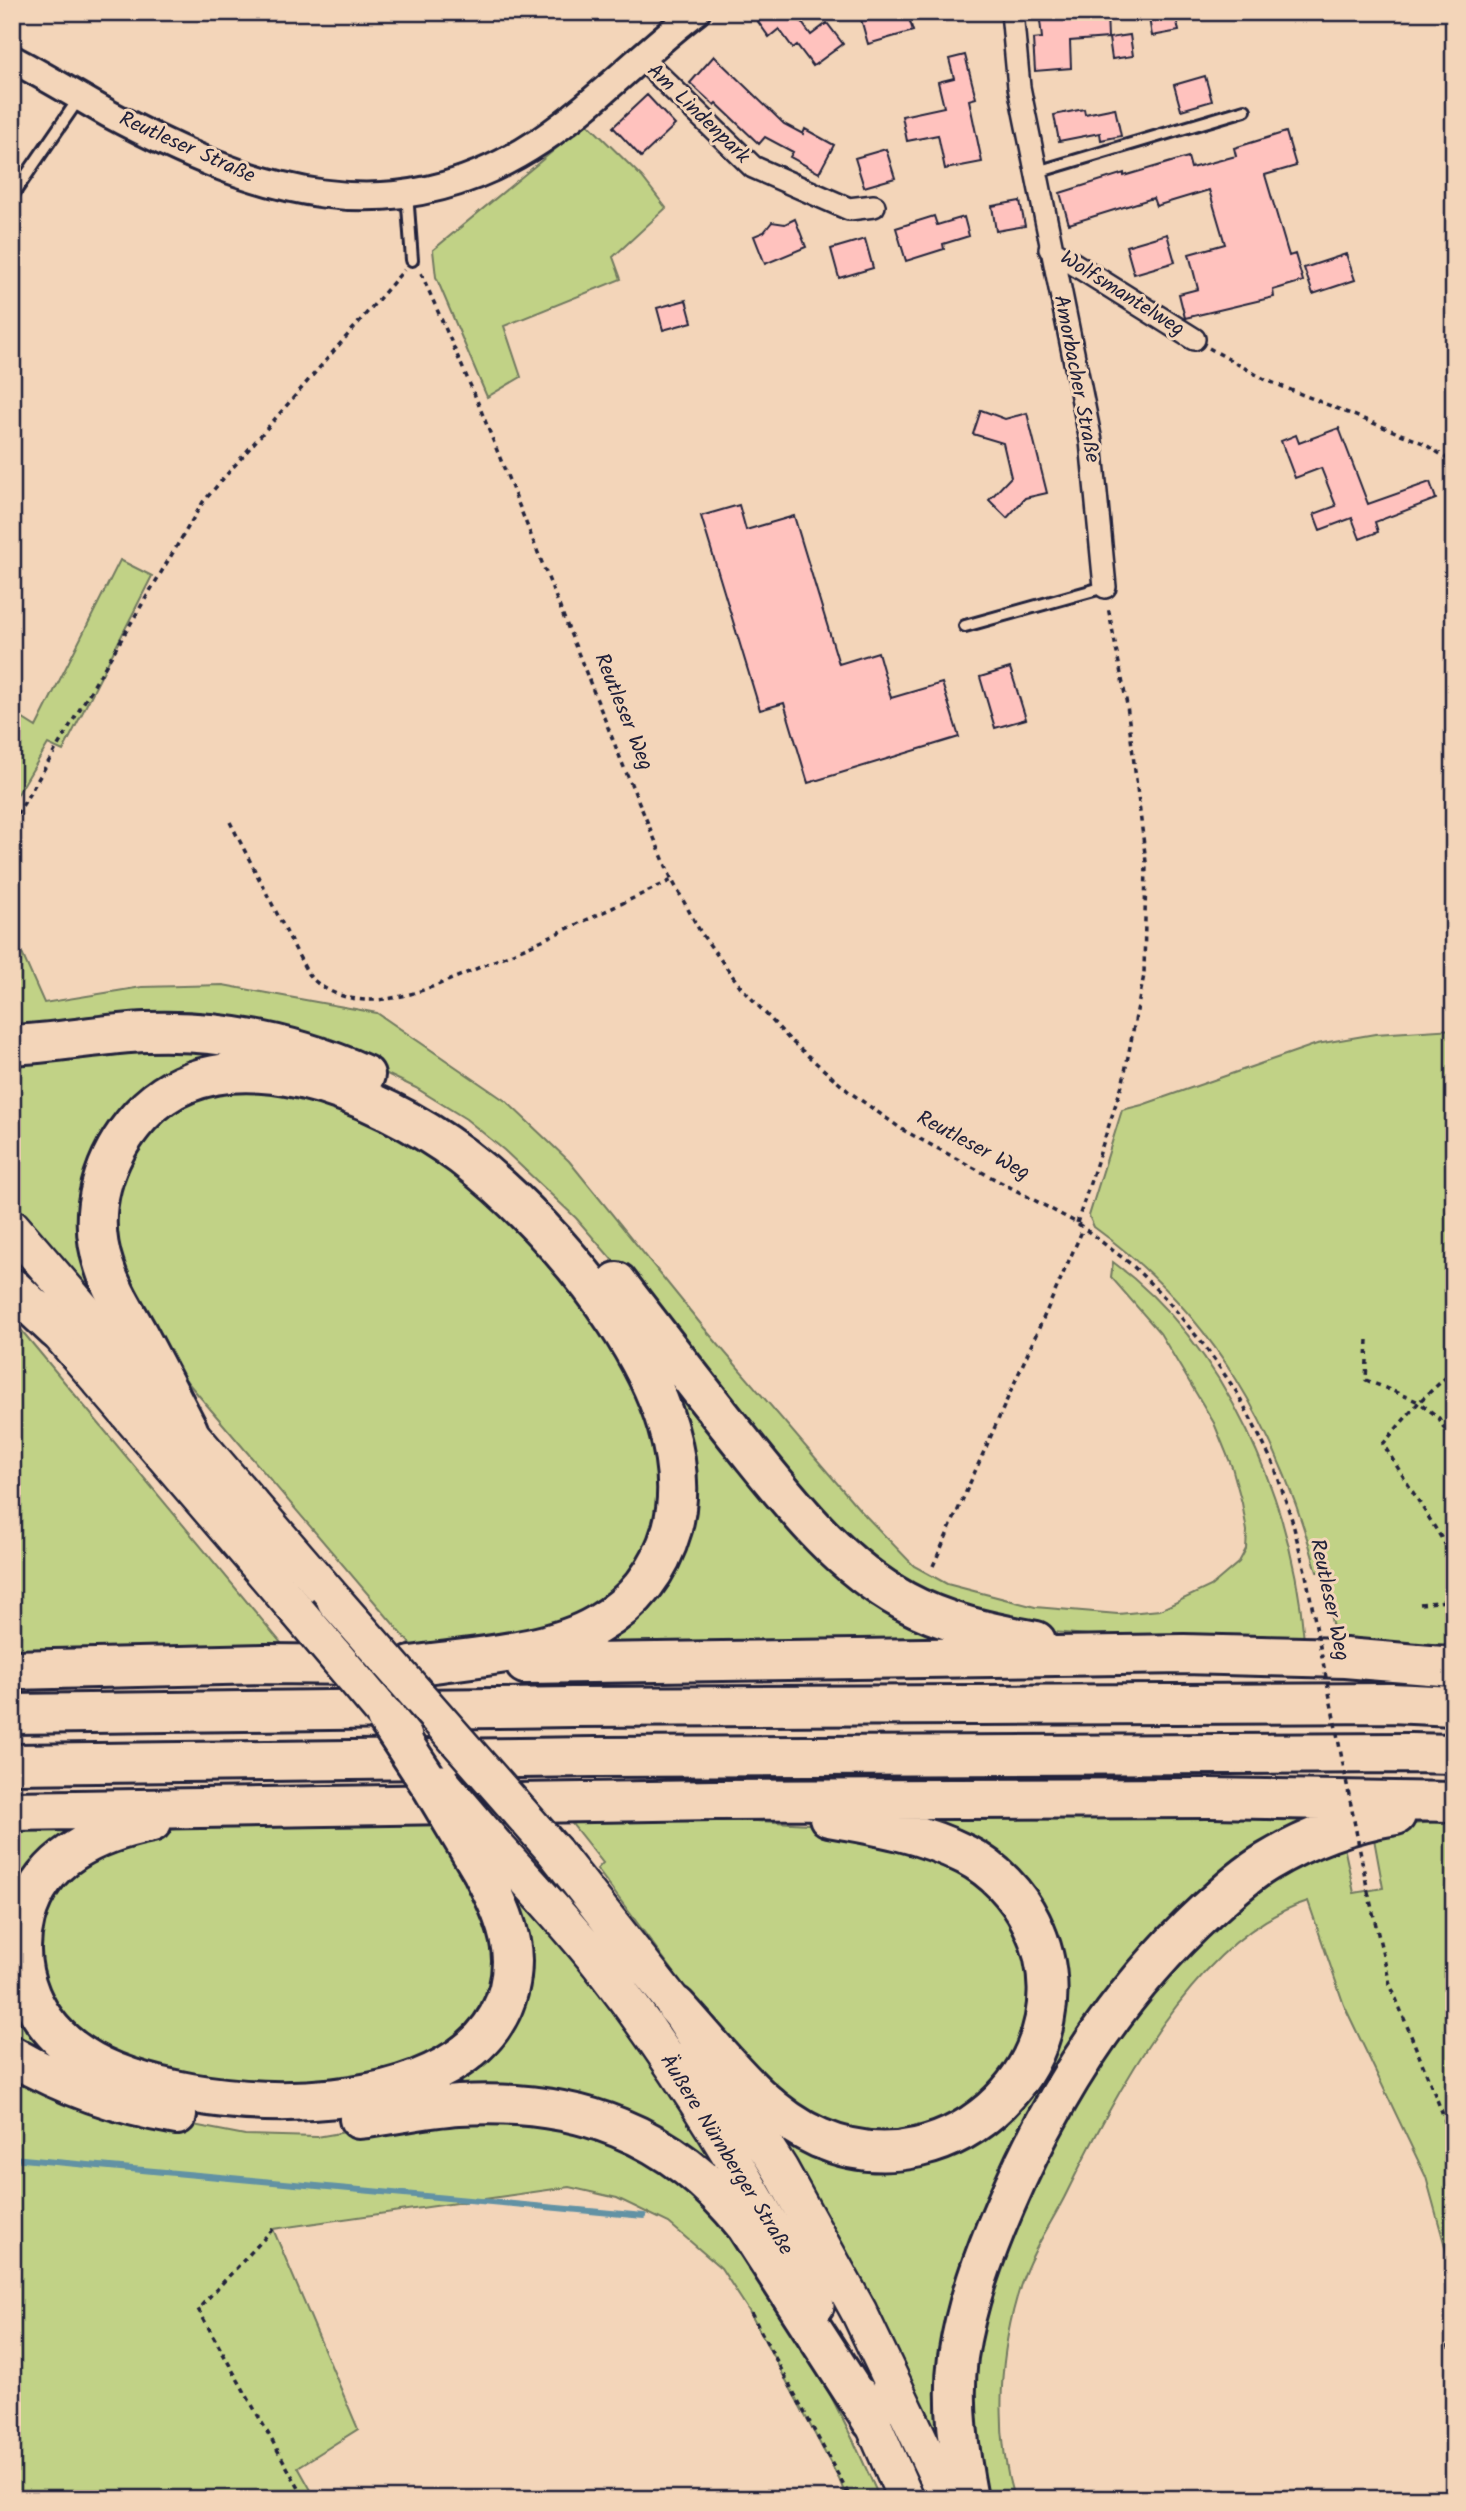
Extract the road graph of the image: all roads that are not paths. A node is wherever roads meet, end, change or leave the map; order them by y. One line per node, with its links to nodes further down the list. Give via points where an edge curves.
1 (696, 12): 3 (street, Reutleser Straße)
2 (1012, 12): 7 (street, Amorbacher Straße, via 1019,88)
3 (641, 58): 8 (street, Reutleser Straße, via 562,125 516,155 445,186); 10 (street, Am Lindenpark, via 753,167 849,209)
4 (12, 59): 5 (street, Reutleser Straße)
5 (80, 97): 8 (street, Reutleser Straße, via 245,177 295,190 341,195); 9 (lane)
6 (1245, 110): 7 (lane)
7 (1037, 173): 11 (street, Amorbacher Straße)
8 (407, 193): 12 (lane)
9 (12, 196)
10 (874, 206)
11 (1050, 249): 13 (street, Wolfsmantelweg); 14 (street, Amorbacher Straße, via 1091,441)
12 (412, 260)
13 (1194, 339)
14 (1105, 587): 15 (lane)
15 (965, 626)
16 (12, 1045): 22 (highway, via 146,1032 222,1034 294,1048 394,1088 452,1121 561,1213 807,1522 872,1581 925,1611 988,1632 1046,1643)
17 (12, 1227): 21 (highway, Äußere Nürnberger Straße)
18 (12, 1279): 20 (highway)
19 (12, 1288): 20 (highway)
20 (57, 1330): 28 (highway, bridge)
21 (188, 1430): 23 (highway, via 117,1298 97,1237 99,1196 122,1138 144,1112 168,1094 205,1076 279,1074 336,1089 407,1122 492,1181 574,1265 624,1333 654,1392 675,1451 674,1520 662,1558 623,1607 593,1628 540,1646); 37 (highway, Äußere Nürnberger Straße, bridge, via 555,1852)
22 (1184, 1654): 23 (highway); 24 (highway, via 1345,1658)
23 (411, 1666): 25 (highway)
24 (1454, 1667)
25 (15, 1670)
26 (1454, 1706): 27 (highway, via 587,1707)
27 (12, 1714)
28 (386, 1717): 36 (highway, bridge, via 432,1787)
29 (1454, 1754): 30 (highway)
30 (12, 1764)
31 (716, 1800): 32 (highway); 33 (highway); 37 (highway, via 879,1826 968,1856 1014,1894 1040,1941 1049,1997 1045,2022 1032,2062 994,2109 943,2140 876,2151 820,2138 780,2115)
32 (1454, 1802)
33 (259, 1808): 34 (highway); 36 (highway, via 112,1832 66,1855 41,1881 23,1926 23,1972 41,2018 72,2048 103,2067 140,2080 237,2098 296,2101 353,2096 430,2076 478,2043 496,2020 509,1988 511,1944 494,1895)
34 (12, 1811)
35 (1454, 1813): 42 (highway, via 1361,1821 1267,1862 1180,1935 1134,1986 1098,2036 1054,2104 1019,2171 969,2303 958,2357 956,2400)
36 (489, 1858): 39 (highway, Äußere Nürnberger Straße, via 599,1964 660,2047 764,2210)
37 (677, 2006): 41 (highway, Äußere Nürnberger Straße, via 820,2239)
38 (12, 2056): 39 (highway, via 103,2098 191,2118 327,2122 494,2104 557,2108 618,2127 685,2165 731,2208)
39 (872, 2421): 40 (highway, Äußere Nürnberger Straße)
40 (906, 2499)
41 (948, 2499)
42 (968, 2499)

